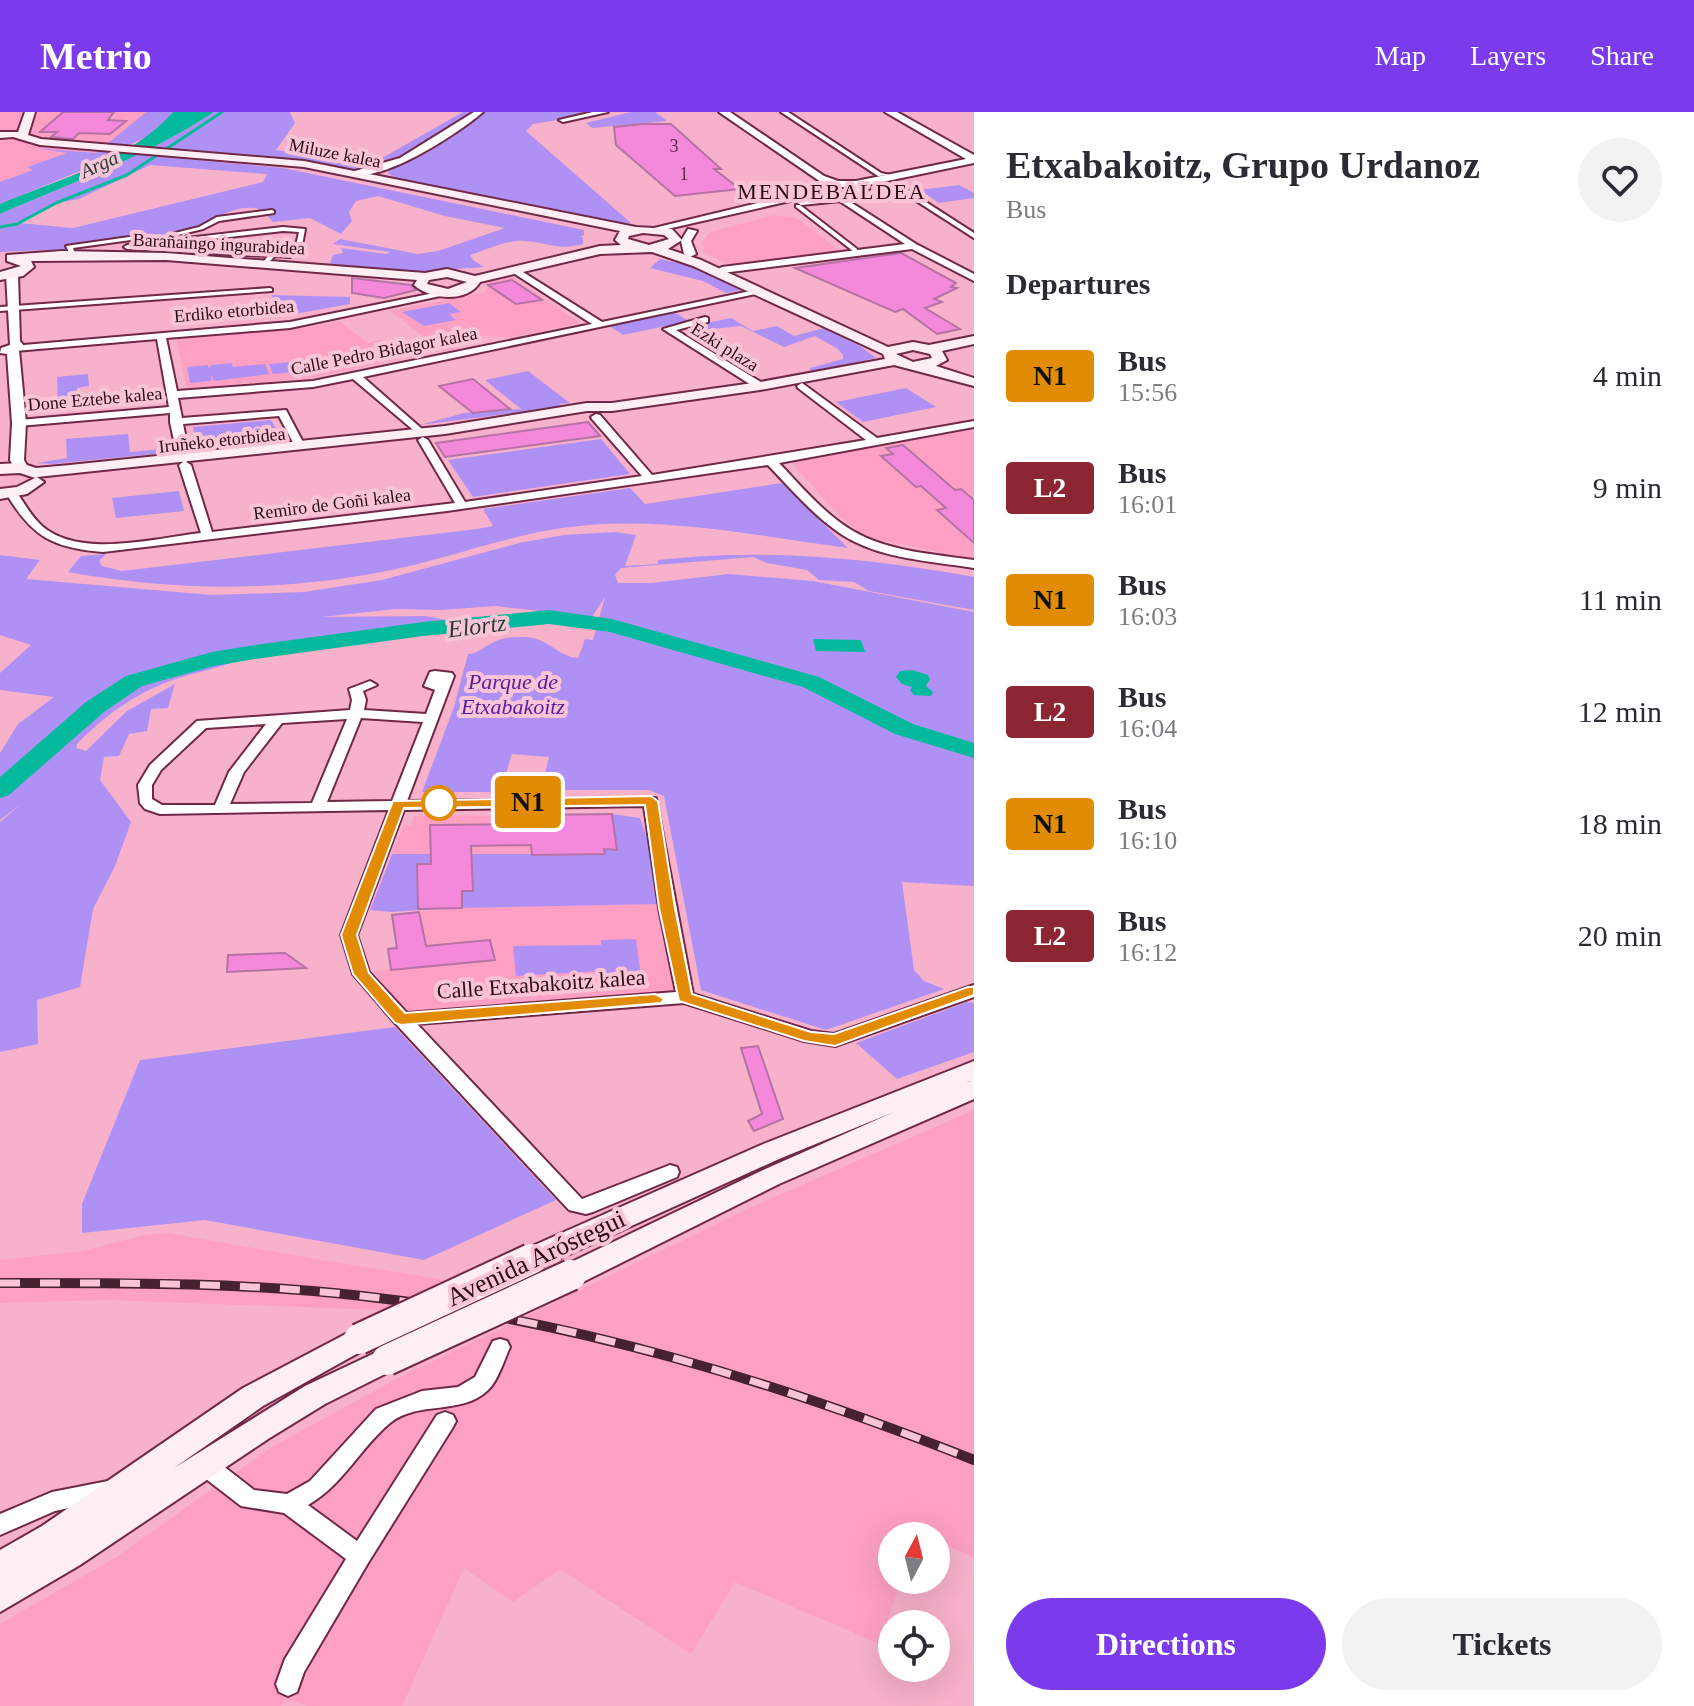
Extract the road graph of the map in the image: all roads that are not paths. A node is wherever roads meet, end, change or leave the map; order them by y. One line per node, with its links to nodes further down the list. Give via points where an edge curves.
1 (18, 112): 11 (main road)
2 (30, 112): 12 (main road)
3 (479, 112): 15 (street)
4 (604, 112): 10 (street)
5 (718, 112): 22 (street, via 810,176)
6 (724, 112): 20 (street, via 820,178)
7 (784, 112): 18 (street)
8 (883, 112): 16 (street)
9 (890, 112): 14 (street)
10 (563, 120)
11 (1, 138): 12 (main road, Miluze kalea)
12 (21, 139): 13 (main road, Miluze kalea)
13 (171, 154): 17 (main road, Miluze kalea, via 277,160); 27 (main road, Miluze kalea, via 327,172)
14 (974, 160): 16 (street)
15 (394, 163): 17 (street); 19 (street, via 382,173)
16 (965, 167): 20 (street); 23 (street, via 857,188)
17 (352, 173): 19 (main road, Miluze kalea)
18 (887, 175)
19 (392, 182): 28 (main road, Miluze kalea)
20 (837, 183): 22 (street); 23 (street, via 849,187)
21 (902, 184): 32 (street, via 896,186)
22 (816, 188): 24 (street, via 816,196); 29 (street)
23 (845, 195): 24 (street); 35 (street)
24 (826, 199): 30 (street)
25 (798, 206): 38 (street)
26 (272, 212): 39 (street, via 217,219 193,231 69,246)
27 (599, 230): 33 (main road, Miluze kalea); 34 (main road)
28 (635, 230): 29 (main road, Miluze kalea); 33 (main road)
29 (658, 230): 37 (main road)
30 (692, 231): 37 (street); 37 (street)
31 (251, 232): 40 (street); 40 (street, via 127,247); 43 (street, via 303,230 298,251)
32 (974, 236)
33 (620, 238): 34 (main road); 36 (main road, Miluze kalea)
34 (602, 244): 48 (main road)
35 (913, 246): 46 (street); 49 (street)
36 (635, 247): 37 (main road); 41 (main road)
37 (680, 248): 41 (main road); 46 (main road); 55 (main road)
38 (855, 250)
39 (71, 251)
40 (237, 252): 43 (street)
41 (589, 253): 45 (main road)
42 (5, 258): 43 (main road, Barañaingo ingurabidea, via 71,254); 44 (main road)
43 (268, 259): 50 (main road, Barañaingo ingurabidea)
44 (28, 264): 47 (main road, via 25,270); 50 (main road, Barañaingo ingurabidea, via 75,258 358,274)
45 (515, 270): 48 (main road); 60 (street)
46 (722, 270): 64 (main road, via 860,332)
47 (6, 275): 58 (street)
48 (468, 277): 50 (main road, via 447,273); 54 (main road, via 474,283)
49 (974, 278)
50 (424, 283): 54 (main road); 65 (street, Erdiko etorbidea, via 414,296 288,320)
51 (172, 286): 56 (street)
52 (135, 289): 57 (street)
53 (270, 290): 56 (street)
54 (454, 292): 61 (street, Erdiko etorbidea, via 290,325)
55 (760, 292): 60 (street, Calle Pedro Bidagor kalea); 68 (main road)
56 (174, 297): 57 (street)
57 (136, 299): 58 (street)
58 (7, 309): 65 (street)
59 (705, 320): 72 (street, Ezki plaza, via 668,329)
60 (600, 325): 70 (street, Calle Pedro Bidagor kalea)
61 (161, 335): 65 (street, Erdiko etorbidea); 74 (street, Done Eztebe kalea)
62 (974, 340): 67 (main road)
63 (0, 341): 65 (street)
64 (905, 346): 67 (main road); 68 (main road)
65 (10, 347): 77 (street)
66 (974, 347): 67 (main road)
67 (935, 355): 69 (main road, Iruñeko etorbidea); 71 (main road)
68 (891, 356): 69 (main road); 72 (main road, Iruñeko etorbidea)
69 (916, 366): 71 (main road); 73 (main road, Iruñeko etorbidea)
70 (355, 375): 74 (street, Calle Pedro Bidagor kalea, via 313,384); 79 (street, Remiro de Goñi kalea)
71 (974, 380)
72 (760, 386): 75 (main road, Iruñeko etorbidea)
73 (802, 386): 75 (main road, Iruñeko etorbidea); 80 (street)
74 (171, 395): 76 (street, Done Eztebe kalea)
75 (592, 413): 79 (main road, Iruñeko etorbidea); 86 (street)
76 (174, 416): 77 (street, Done Eztebe kalea); 81 (street, via 282,412); 83 (street, Done Eztebe kalea)
77 (19, 423): 85 (street, via 17,460)
78 (974, 424): 80 (street, Remiro de Goñi kalea)
79 (420, 435): 81 (main road, Iruñeko etorbidea); 83 (main road, Iruñeko etorbidea); 88 (street, Remiro de Goñi kalea)
80 (876, 443): 82 (street, Remiro de Goñi kalea)
81 (300, 446): 83 (main road, Iruñeko etorbidea)
82 (771, 461): 86 (street, Remiro de Goñi kalea); 90 (street, via 859,539)
83 (184, 462): 85 (main road, Iruñeko etorbidea); 89 (street)
84 (0, 469): 85 (main road)
85 (30, 474): 87 (main road, via 28,489)
86 (649, 478): 88 (street, Remiro de Goñi kalea)
87 (6, 494): 89 (street, Remiro de Goñi kalea, via 46,537 69,545 103,548)
88 (461, 504): 89 (street, Remiro de Goñi kalea)
89 (208, 537)
90 (974, 564)
91 (370, 685): 93 (street, via 356,689)
92 (443, 687): 94 (street)
93 (356, 714): 94 (street); 95 (street); 97 (street)
94 (431, 718): 96 (street)
95 (278, 719): 98 (street, via 237,768); 98 (street, via 202,724 155,768 145,785 145,800 160,810)
96 (398, 804): 97 (street); 100 (street, via 651,801); 101 (street, via 349,935 361,974)
97 (319, 805): 98 (street)
98 (221, 809)
99 (974, 991): 100 (street, via 835,1040 810,1037)
100 (685, 997): 101 (street, Calle Etxabakoitz kalea)
101 (401, 1019): 104 (street, via 576,1205 586,1207)
102 (974, 1070): 108 (main road, Avenida Aróstegui, bridge, via 770,1152 359,1339 253,1397)
103 (974, 1089): 107 (main road, Avenida Aróstegui, bridge, via 736,1191 315,1395)
104 (670, 1172)
105 (500, 1347): 109 (street, via 482,1383 462,1396 422,1400 384,1415 318,1488)
106 (445, 1421): 111 (street)
107 (205, 1465): 109 (street, via 249,1499); 113 (main road, Avenida Aróstegui)
108 (121, 1488): 110 (street, Avenida Aróstegui, via 52,1502); 112 (main road, Avenida Aróstegui)
109 (289, 1504): 111 (street)
110 (0, 1525)
111 (360, 1556): 114 (street)
112 (0, 1567)
113 (0, 1597)
114 (288, 1684)

